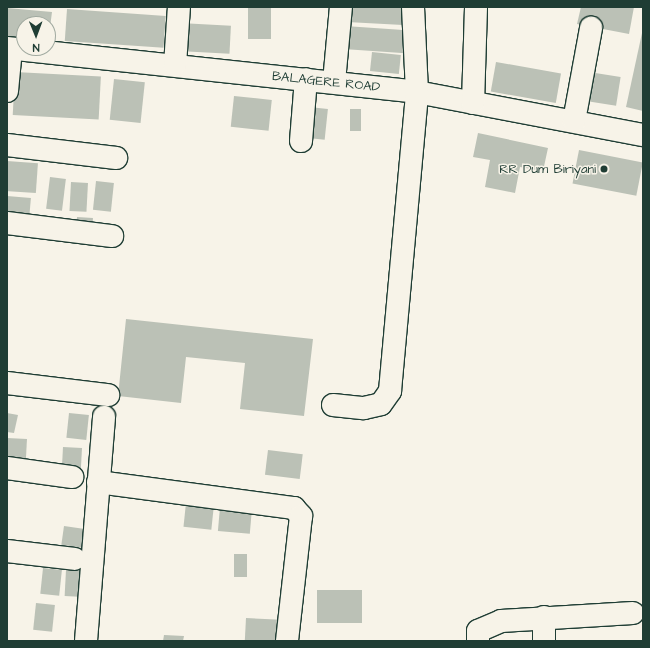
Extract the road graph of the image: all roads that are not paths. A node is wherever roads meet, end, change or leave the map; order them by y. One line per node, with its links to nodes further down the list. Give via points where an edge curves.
1 (179, 7): 7 (street)
2 (341, 7): 9 (street)
3 (413, 7): 11 (street)
4 (476, 7): 12 (street)
5 (591, 28): 13 (street)
6 (9, 48): 7 (street, BALAGERE ROAD); 10 (street)
7 (175, 65): 8 (street, BALAGERE ROAD)
8 (306, 79): 9 (street, BALAGERE ROAD); 15 (street)
9 (334, 82): 11 (street, BALAGERE ROAD)
10 (7, 91)
11 (417, 92): 12 (street, BALAGERE ROAD); 22 (street, via 390,391 381,404 364,408)
12 (473, 103): 13 (street, BALAGERE ROAD)
13 (574, 122): 14 (street, BALAGERE ROAD)
14 (643, 135)
15 (301, 141)
16 (7, 145): 17 (street)
17 (116, 158)
18 (7, 223): 19 (street)
19 (112, 236)
20 (7, 383): 21 (street)
21 (108, 395)
22 (333, 405)
23 (104, 417): 26 (street)
24 (7, 468): 25 (street)
25 (72, 477)
26 (98, 482): 31 (street); 32 (street, via 294,508 301,516)
27 (7, 552): 28 (street)
28 (75, 559)
29 (633, 613): 30 (street)
30 (544, 617): 33 (street, via 487,625 478,631); 34 (street)
31 (86, 641)
32 (287, 641)
33 (478, 641)
34 (544, 641)

